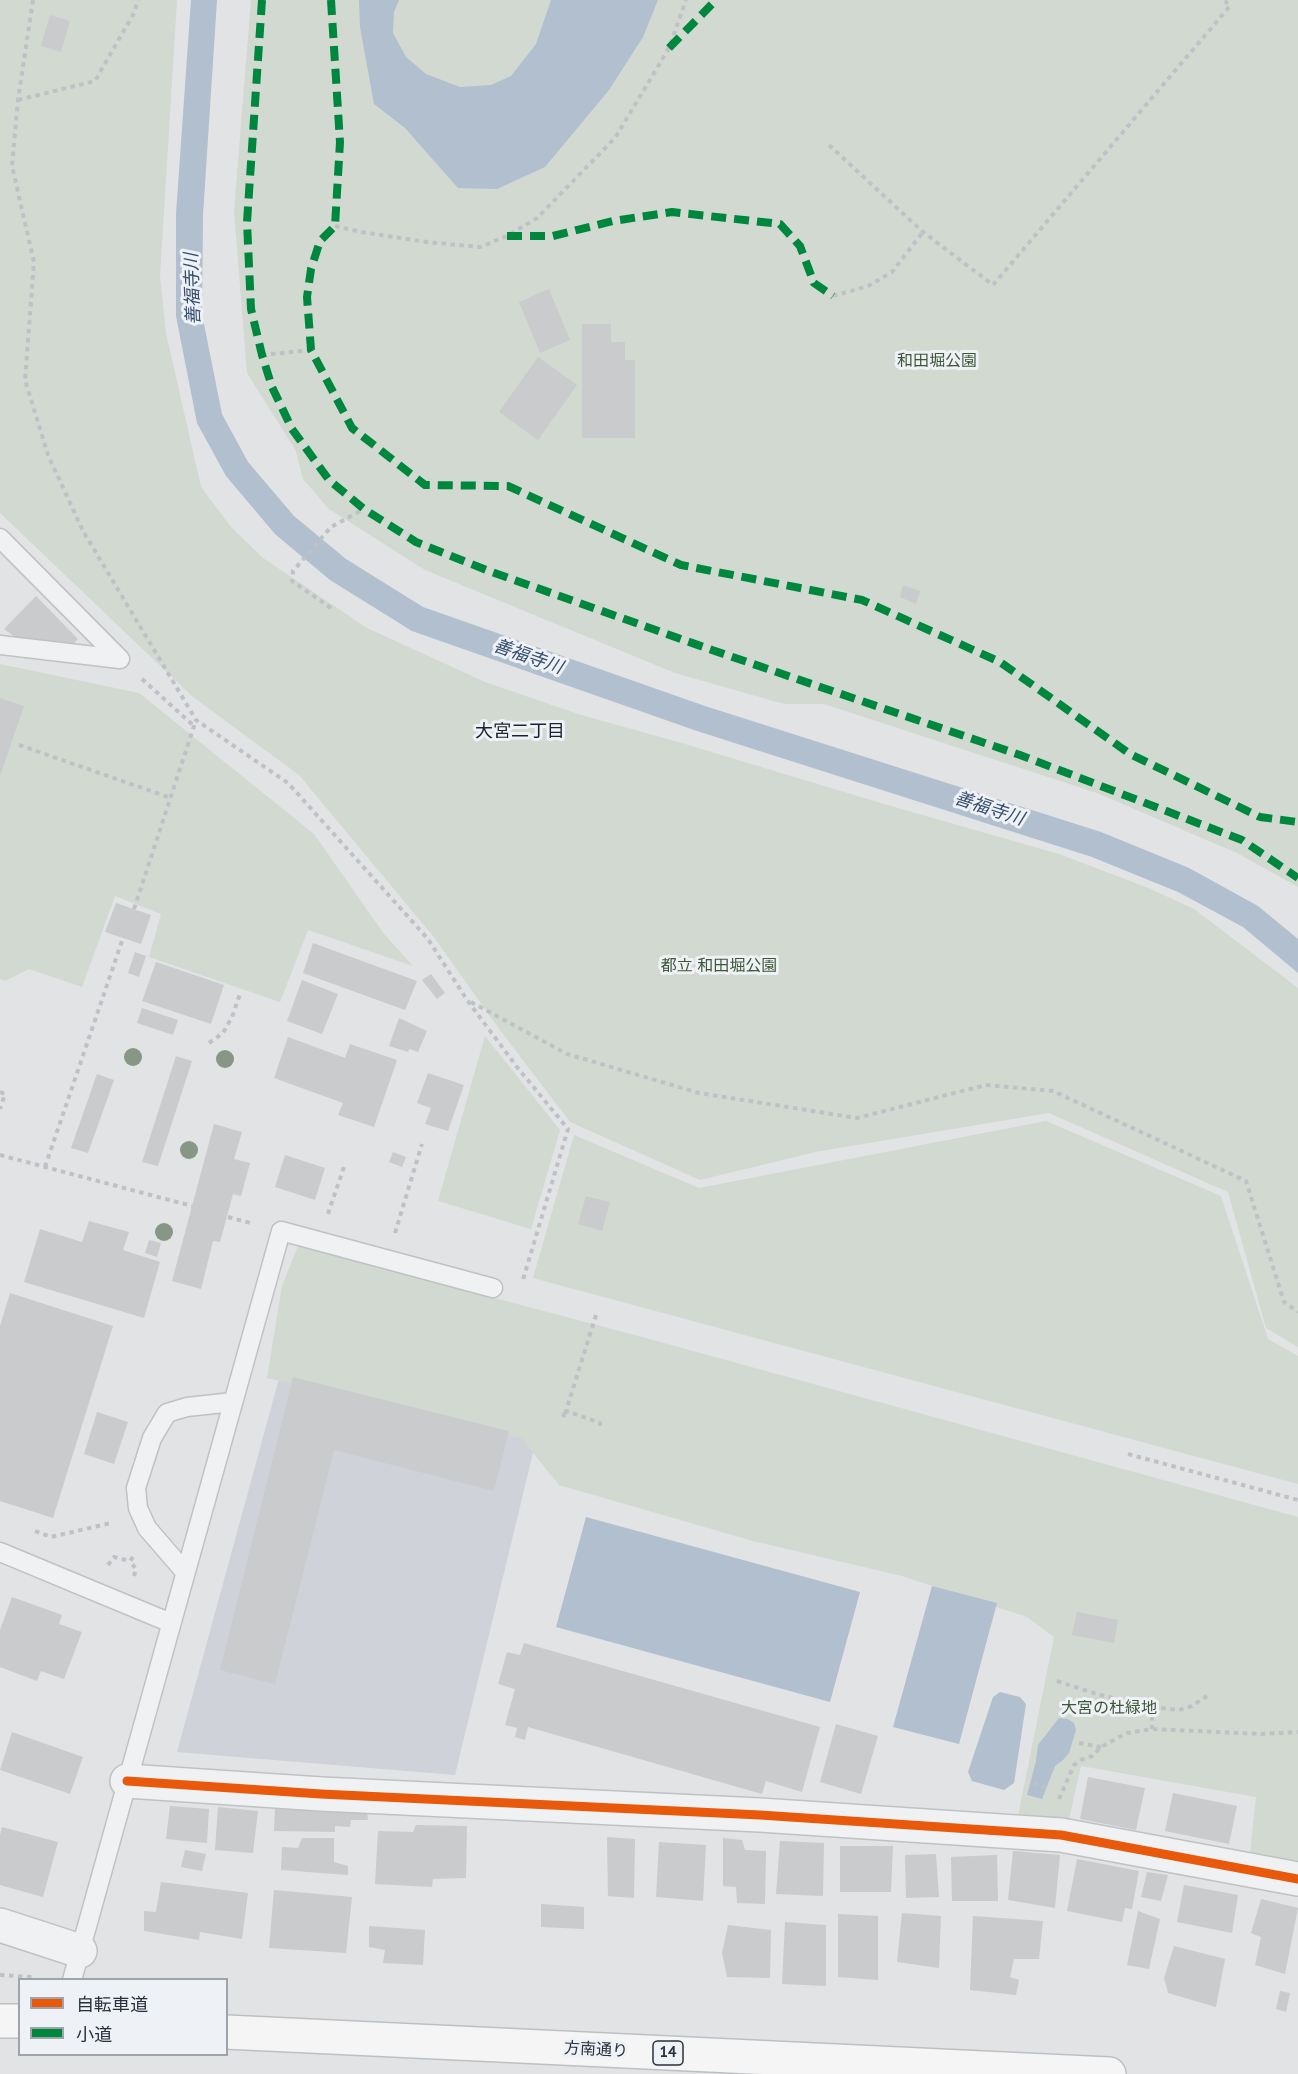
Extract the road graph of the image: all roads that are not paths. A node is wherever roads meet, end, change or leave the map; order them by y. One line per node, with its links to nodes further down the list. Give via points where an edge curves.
1 (0, 538): 2 (lane, via 120,659)
2 (0, 645)
3 (493, 1288): 4 (lane, via 281,1231)
4 (233, 1402): 6 (lane); 6 (lane, via 167,1413 152,1438 136,1488 138,1508 152,1533)
5 (0, 1552): 7 (lane)
6 (185, 1572): 7 (lane)
7 (171, 1623): 8 (lane)
8 (127, 1781): 9 (street, via 1061,1835); 11 (lane)
9 (1298, 1879)
10 (0, 1925): 11 (street)
11 (76, 1965)
12 (0, 2021): 13 (main road)
13 (18, 2021)
14 (228, 2032): 15 (main road, 方南通り / 14)
15 (822, 2067): 16 (main road, 方南通り / 14)
16 (1109, 2074)

